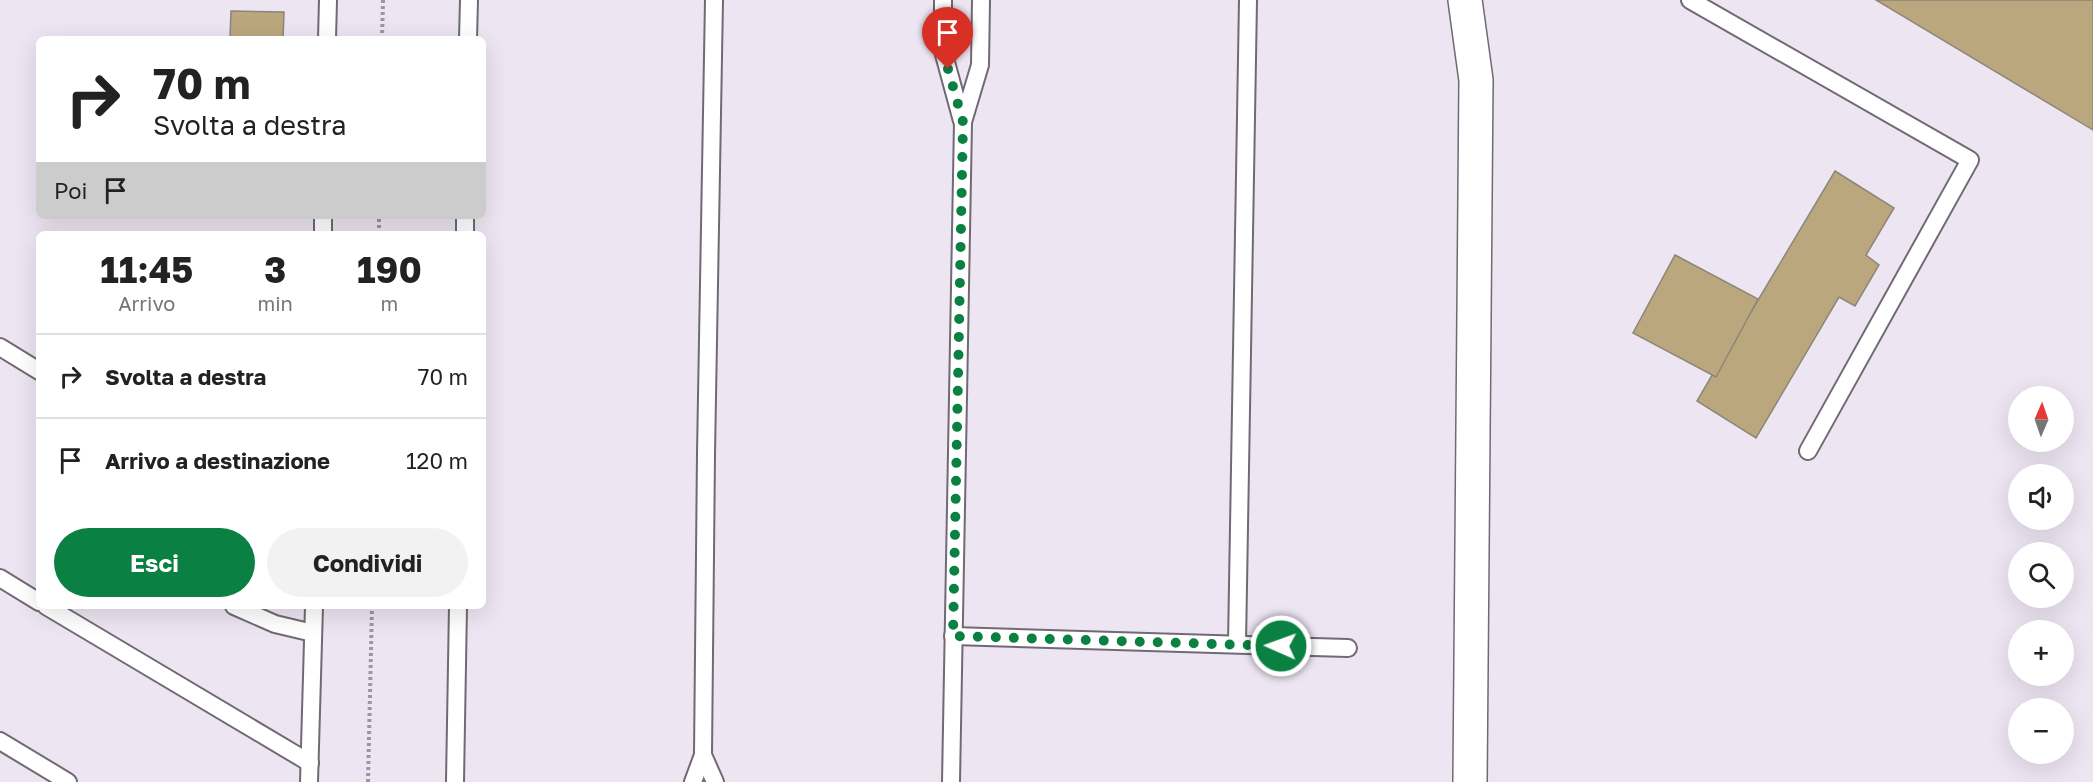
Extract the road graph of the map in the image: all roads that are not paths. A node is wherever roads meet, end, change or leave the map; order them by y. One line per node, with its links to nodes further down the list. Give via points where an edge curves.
1 (328, 0): 9 (lane)
2 (469, 0): 10 (lane)
3 (714, 0): 26 (lane)
4 (943, 0): 11 (lane, via 942,51)
5 (981, 0): 11 (lane, via 980,65)
6 (1248, 0): 23 (lane)
7 (1464, 0): 34 (street, via 1476,80)
8 (1690, 0): 14 (lane, via 1970,160)
9 (327, 36)
10 (468, 36)
11 (963, 122): 22 (lane)
12 (0, 347): 13 (lane)
13 (36, 369)
14 (1808, 451)
15 (0, 578): 16 (lane)
16 (36, 600)
17 (51, 609): 27 (lane)
18 (241, 609): 21 (lane, via 275,624)
19 (314, 609): 21 (lane)
20 (458, 609): 30 (lane)
21 (313, 633): 27 (lane)
22 (953, 636): 23 (lane); 33 (lane)
23 (1237, 644): 24 (lane)
24 (1348, 648)
25 (0, 741): 28 (lane)
26 (703, 755): 31 (lane); 32 (lane)
27 (309, 764): 29 (lane)
28 (68, 782)
29 (309, 782)
30 (455, 782)
31 (693, 782)
32 (715, 782)
33 (951, 782)
34 (1470, 782)

